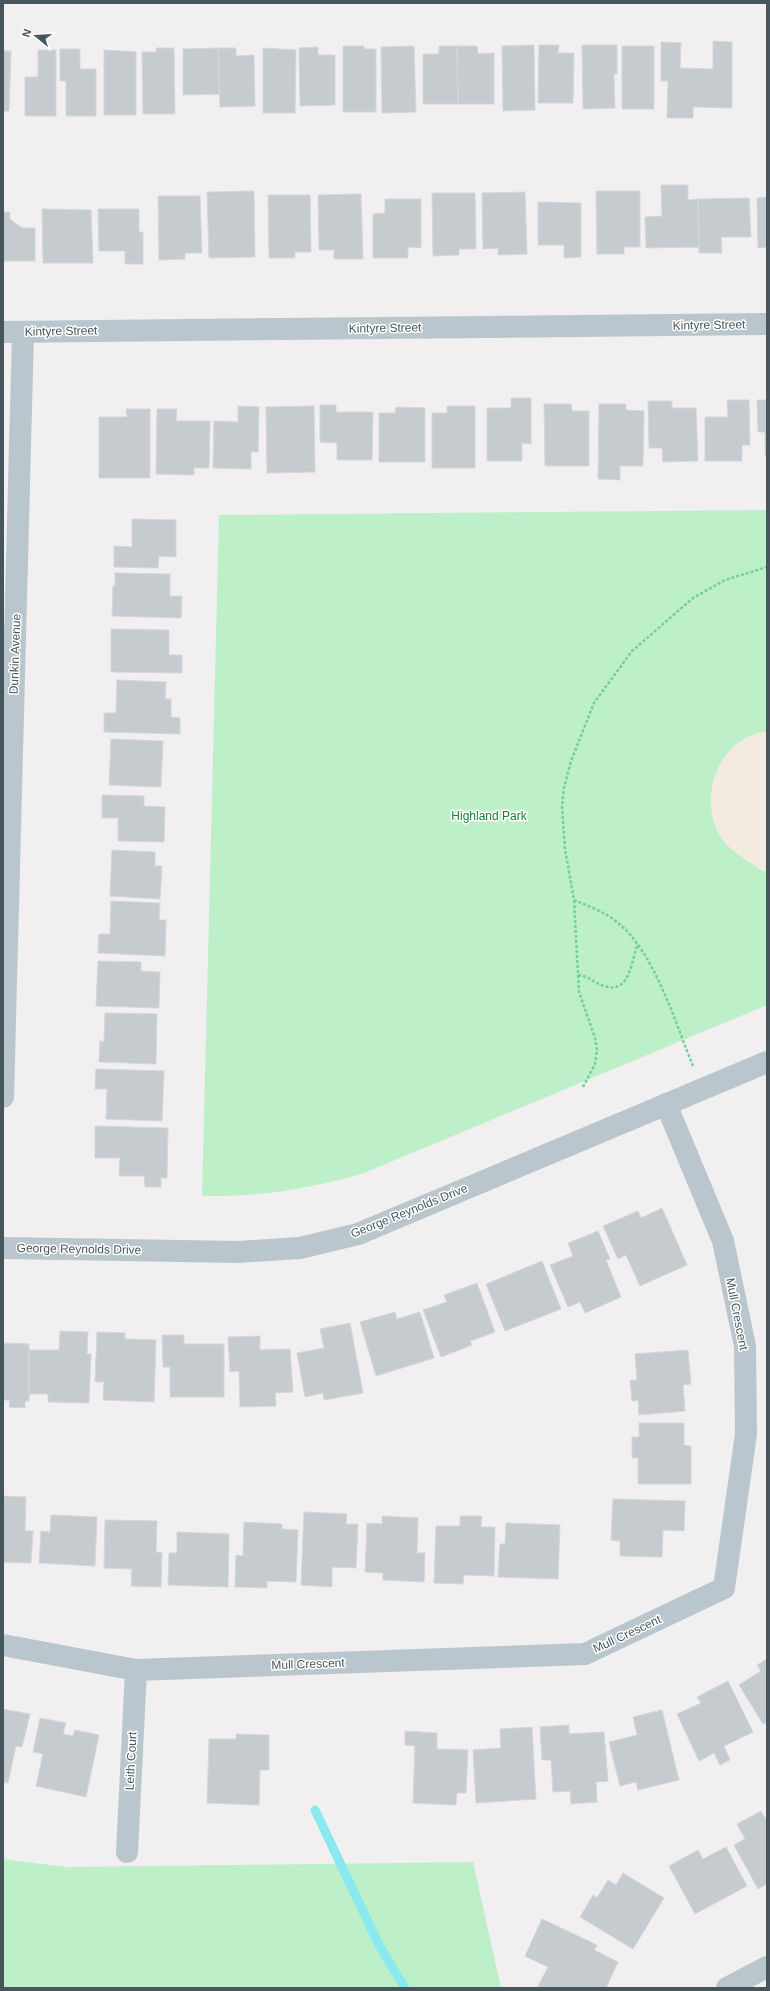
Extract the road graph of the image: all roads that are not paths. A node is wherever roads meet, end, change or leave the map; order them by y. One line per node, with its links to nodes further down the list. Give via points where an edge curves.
1 (767, 324): 2 (street, Kintyre Street)
2 (13, 332): 4 (street, Dunkin Avenue)
3 (767, 1062): 5 (street, George Reynolds Drive)
4 (3, 1097)
5 (666, 1104): 6 (street, George Reynolds Drive, via 358,1234 300,1248 238,1252); 8 (street, Mull Crescent, via 722,1241 745,1346 746,1434 724,1588 585,1654)
6 (3, 1248)
7 (3, 1645): 8 (street, Mull Crescent)
8 (136, 1670): 9 (street, Leith Court)
9 (127, 1852)
10 (767, 1967): 11 (street)
11 (727, 1988)

